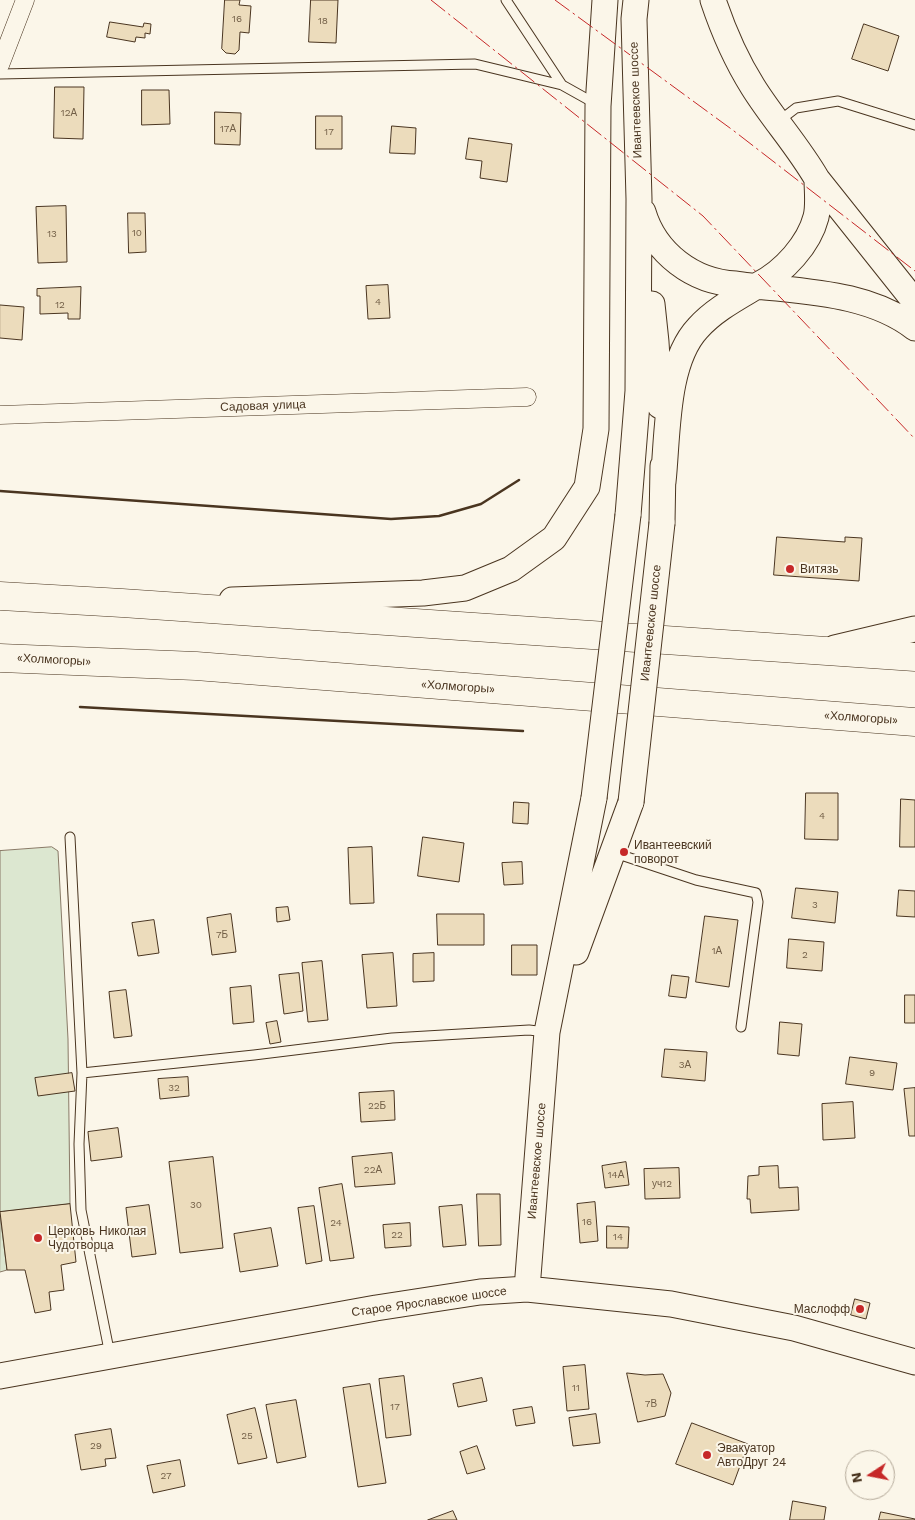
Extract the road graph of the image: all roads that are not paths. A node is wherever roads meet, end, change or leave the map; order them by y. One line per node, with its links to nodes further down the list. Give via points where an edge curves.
1 (26, 0): 6 (street)
2 (506, 0): 8 (lane)
3 (605, 0): 9 (main road)
4 (636, 0): 13 (main road, Ивантеевское шоссе)
5 (715, 2): 10 (main road, via 742,68)
6 (0, 64)
7 (0, 74): 8 (lane, via 475,64)
8 (562, 84): 9 (lane)
9 (598, 106): 21 (main road, via 596,429 587,487 554,538 511,569 465,588 340,597)
10 (778, 121): 11 (lane, via 796,108 838,101); 12 (main road)
11 (915, 126)
12 (817, 179): 14 (main road, via 816,216 802,246 786,264); 15 (main road)
13 (639, 200): 14 (main road, via 653,237 678,263 710,280); 19 (main road, Ивантеевское шоссе, via 656,342); 30 (main road, Ивантеевское шоссе, bridge, via 638,391 628,515 594,798)
14 (757, 286): 16 (main road, via 854,300 889,312); 19 (main road, via 712,314 698,327 685,347 673,389)
15 (915, 302)
16 (915, 328)
17 (527, 397): 18 (street, Садовая улица)
18 (0, 415)
19 (664, 482): 28 (main road, Ивантеевское шоссе, bridge, via 631,802)
20 (0, 596): 21 (highway)
21 (122, 603): 23 (highway)
22 (915, 629): 23 (main road)
23 (826, 650): 24 (highway)
24 (915, 657)
25 (0, 658): 26 (highway, «Холмогоры», via 196,666)
26 (915, 722)
27 (70, 837): 31 (lane)
28 (612, 852): 29 (lane, via 696,880 756,893 758,902); 30 (main road, Ивантеевское шоссе)
29 (741, 1027)
30 (547, 1032): 31 (lane, via 529,1030 392,1038); 32 (main road, Ивантеевское шоссе)
31 (82, 1073): 33 (lane, via 81,1210)
32 (527, 1289): 33 (main road, Старое Ярославское шоссе, via 480,1292 385,1307); 34 (main road, Старое Ярославское шоссе, via 671,1304 794,1328)
33 (110, 1356): 35 (main road, Старое Ярославское шоссе)
34 (915, 1362)
35 (0, 1376)

